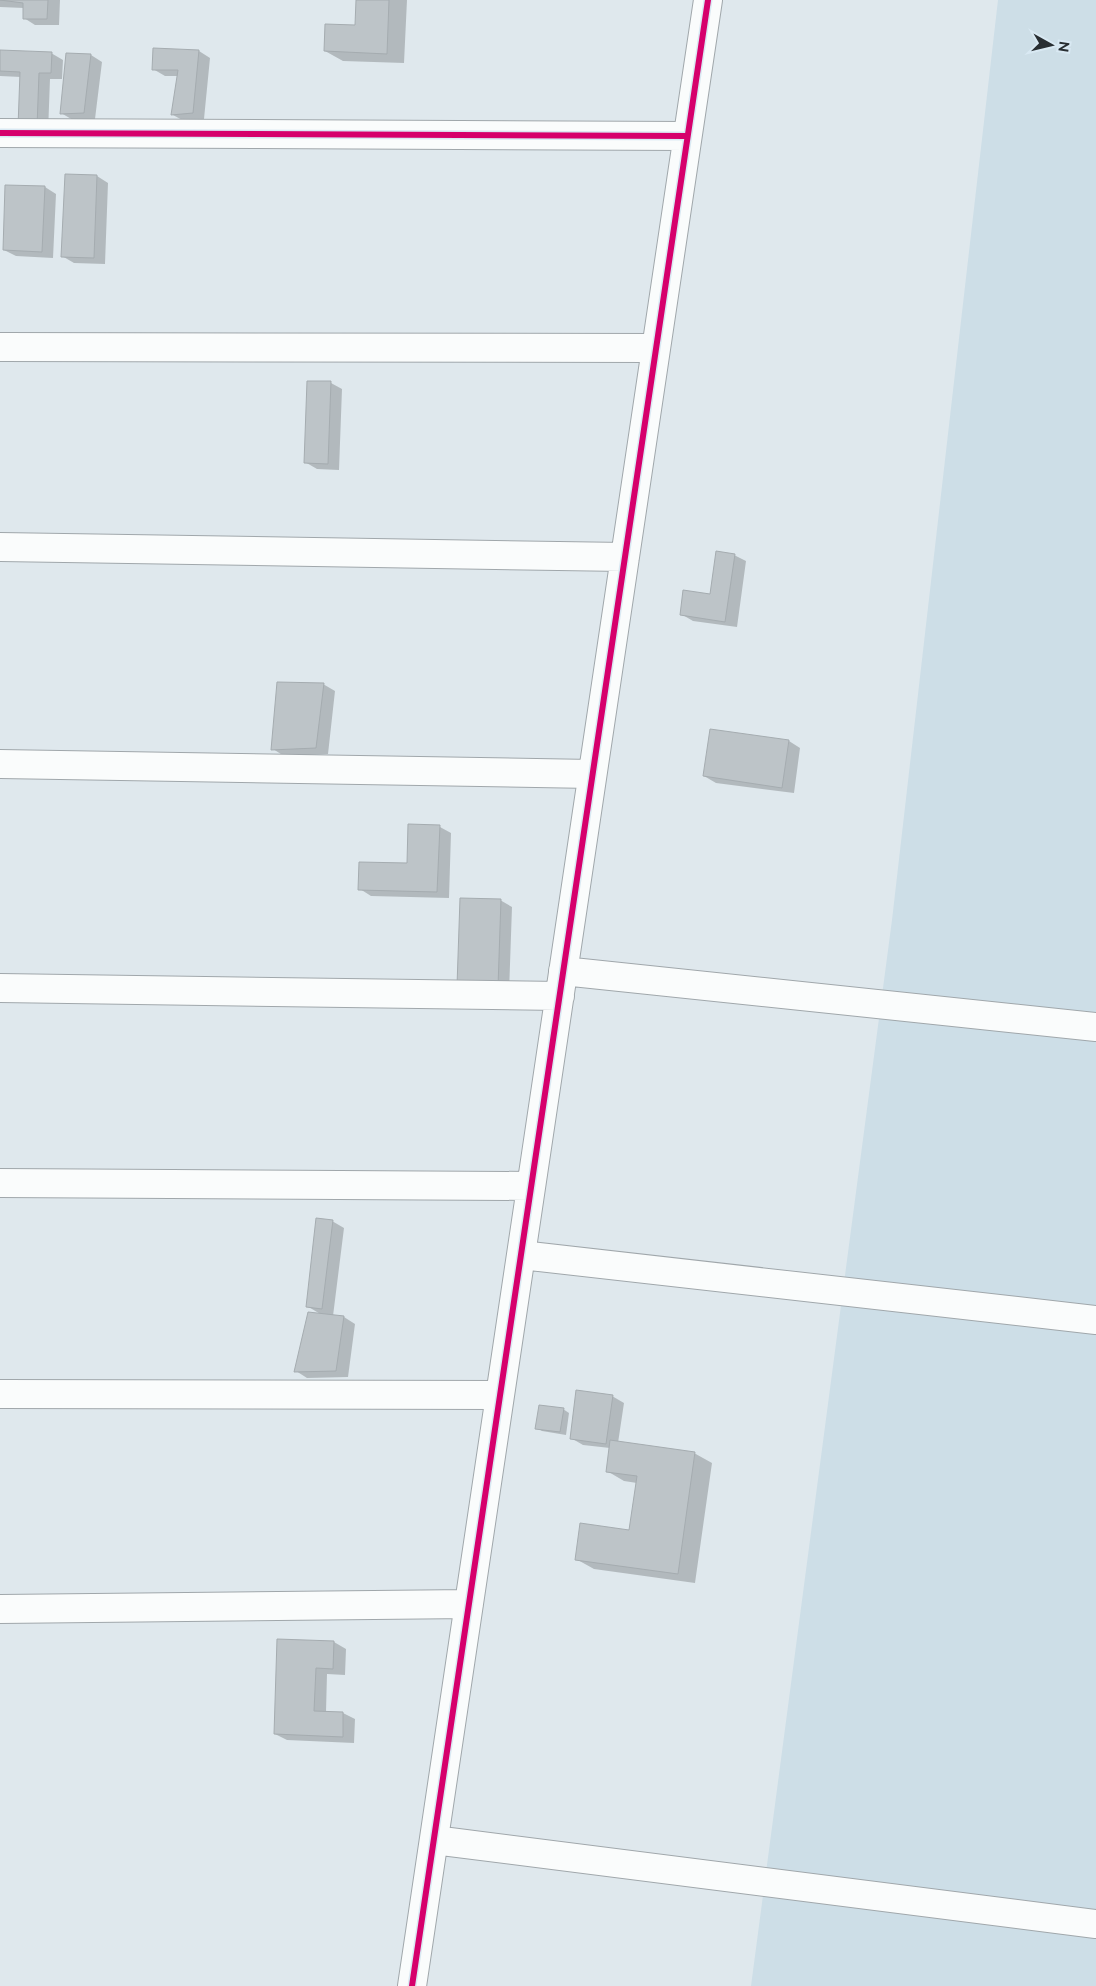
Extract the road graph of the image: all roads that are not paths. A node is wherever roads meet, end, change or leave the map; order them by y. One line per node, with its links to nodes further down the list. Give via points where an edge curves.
1 (708, 0): 3 (street)
2 (0, 133): 3 (street)
3 (687, 136): 5 (street)
4 (0, 347): 5 (street)
5 (656, 348): 7 (street)
6 (0, 547): 7 (street)
7 (625, 557): 9 (street)
8 (0, 764): 9 (street)
9 (592, 774): 10 (street)
10 (561, 983): 11 (street); 12 (street); 14 (street)
11 (0, 988)
12 (1096, 1027)
13 (0, 1183): 14 (street)
14 (531, 1186): 15 (street)
15 (521, 1255): 16 (street); 18 (street)
16 (1096, 1320)
17 (0, 1394): 18 (street)
18 (500, 1396): 19 (street)
19 (469, 1604): 20 (street); 21 (street)
20 (0, 1609)
21 (434, 1840): 22 (street); 23 (street)
22 (1096, 1924)
23 (412, 1986)

